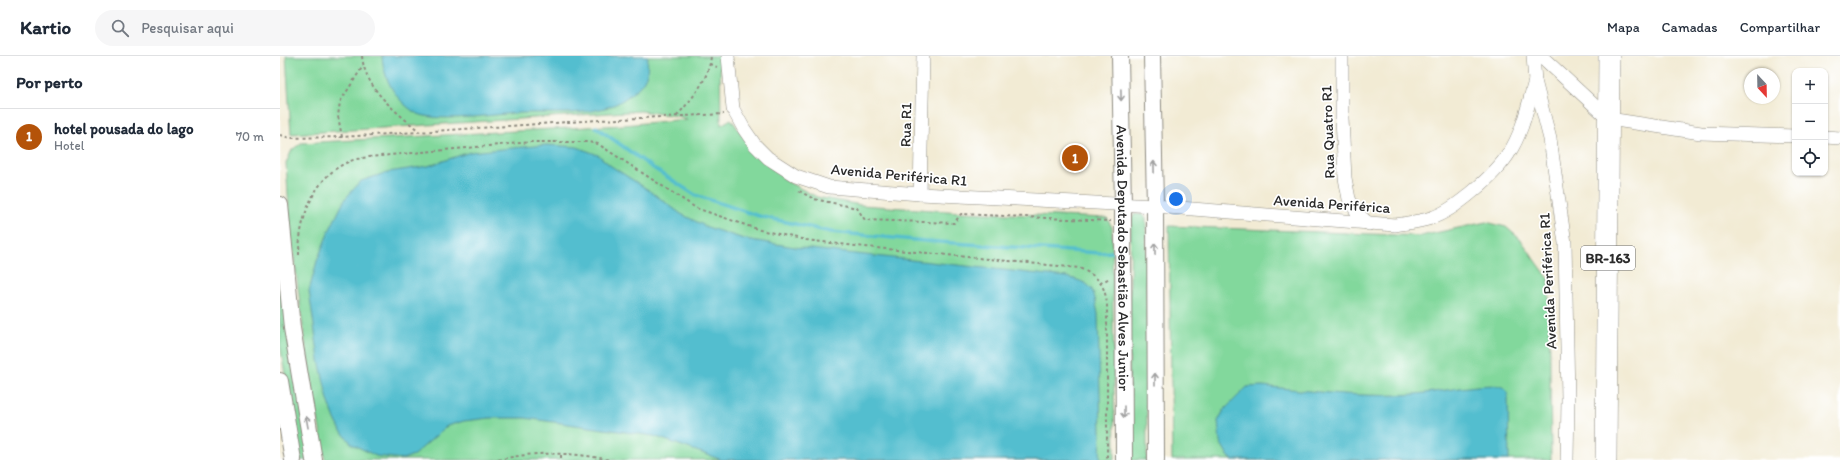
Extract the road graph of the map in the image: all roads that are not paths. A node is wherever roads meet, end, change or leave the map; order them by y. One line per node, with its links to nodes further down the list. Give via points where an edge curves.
1 (728, 56): 14 (street, Avenida Periférica R1, via 733,109 744,130 768,158 796,176 830,187)
2 (923, 56): 14 (street, Rua R1)
3 (1120, 56): 16 (street, Avenida Deputado Sebastião Alves Junior, one-way to 16)
4 (1152, 56): 17 (street, Avenida Deputado Sebastião Alves Junior, one-way to 4)
5 (1342, 56): 18 (street, Rua Quatro R1, via 1345,178 1349,199 1358,214)
6 (1533, 56): 9 (street, Avenida Periférica R1)
7 (1541, 56): 10 (street)
8 (1609, 56): 10 (highway, BR-163)
9 (1535, 81): 18 (street, Avenida Periférica, via 1521,126 1509,153 1488,178 1459,204 1432,218 1395,225); 24 (street, Avenida Periférica R1, via 1550,139 1565,243)
10 (1609, 118): 11 (street, via 1701,133); 25 (highway, BR-163)
11 (1792, 136)
12 (1828, 137): 13 (street)
13 (1840, 138)
14 (920, 194): 16 (street, Avenida Periférica R1)
15 (280, 205): 21 (street, one-way to 15, via 292,328)
16 (1123, 205): 17 (street, Avenida Periférica); 22 (street, Avenida Deputado Sebastião Alves Junior, one-way to 22)
17 (1155, 206): 18 (street, Avenida Periférica); 23 (street, Avenida Deputado Sebastião Alves Junior, one-way to 17)
18 (1369, 224)
19 (280, 381): 20 (street)
20 (293, 460)
21 (314, 460)
22 (1124, 460)
23 (1156, 460)
24 (1567, 460)
25 (1606, 460)

